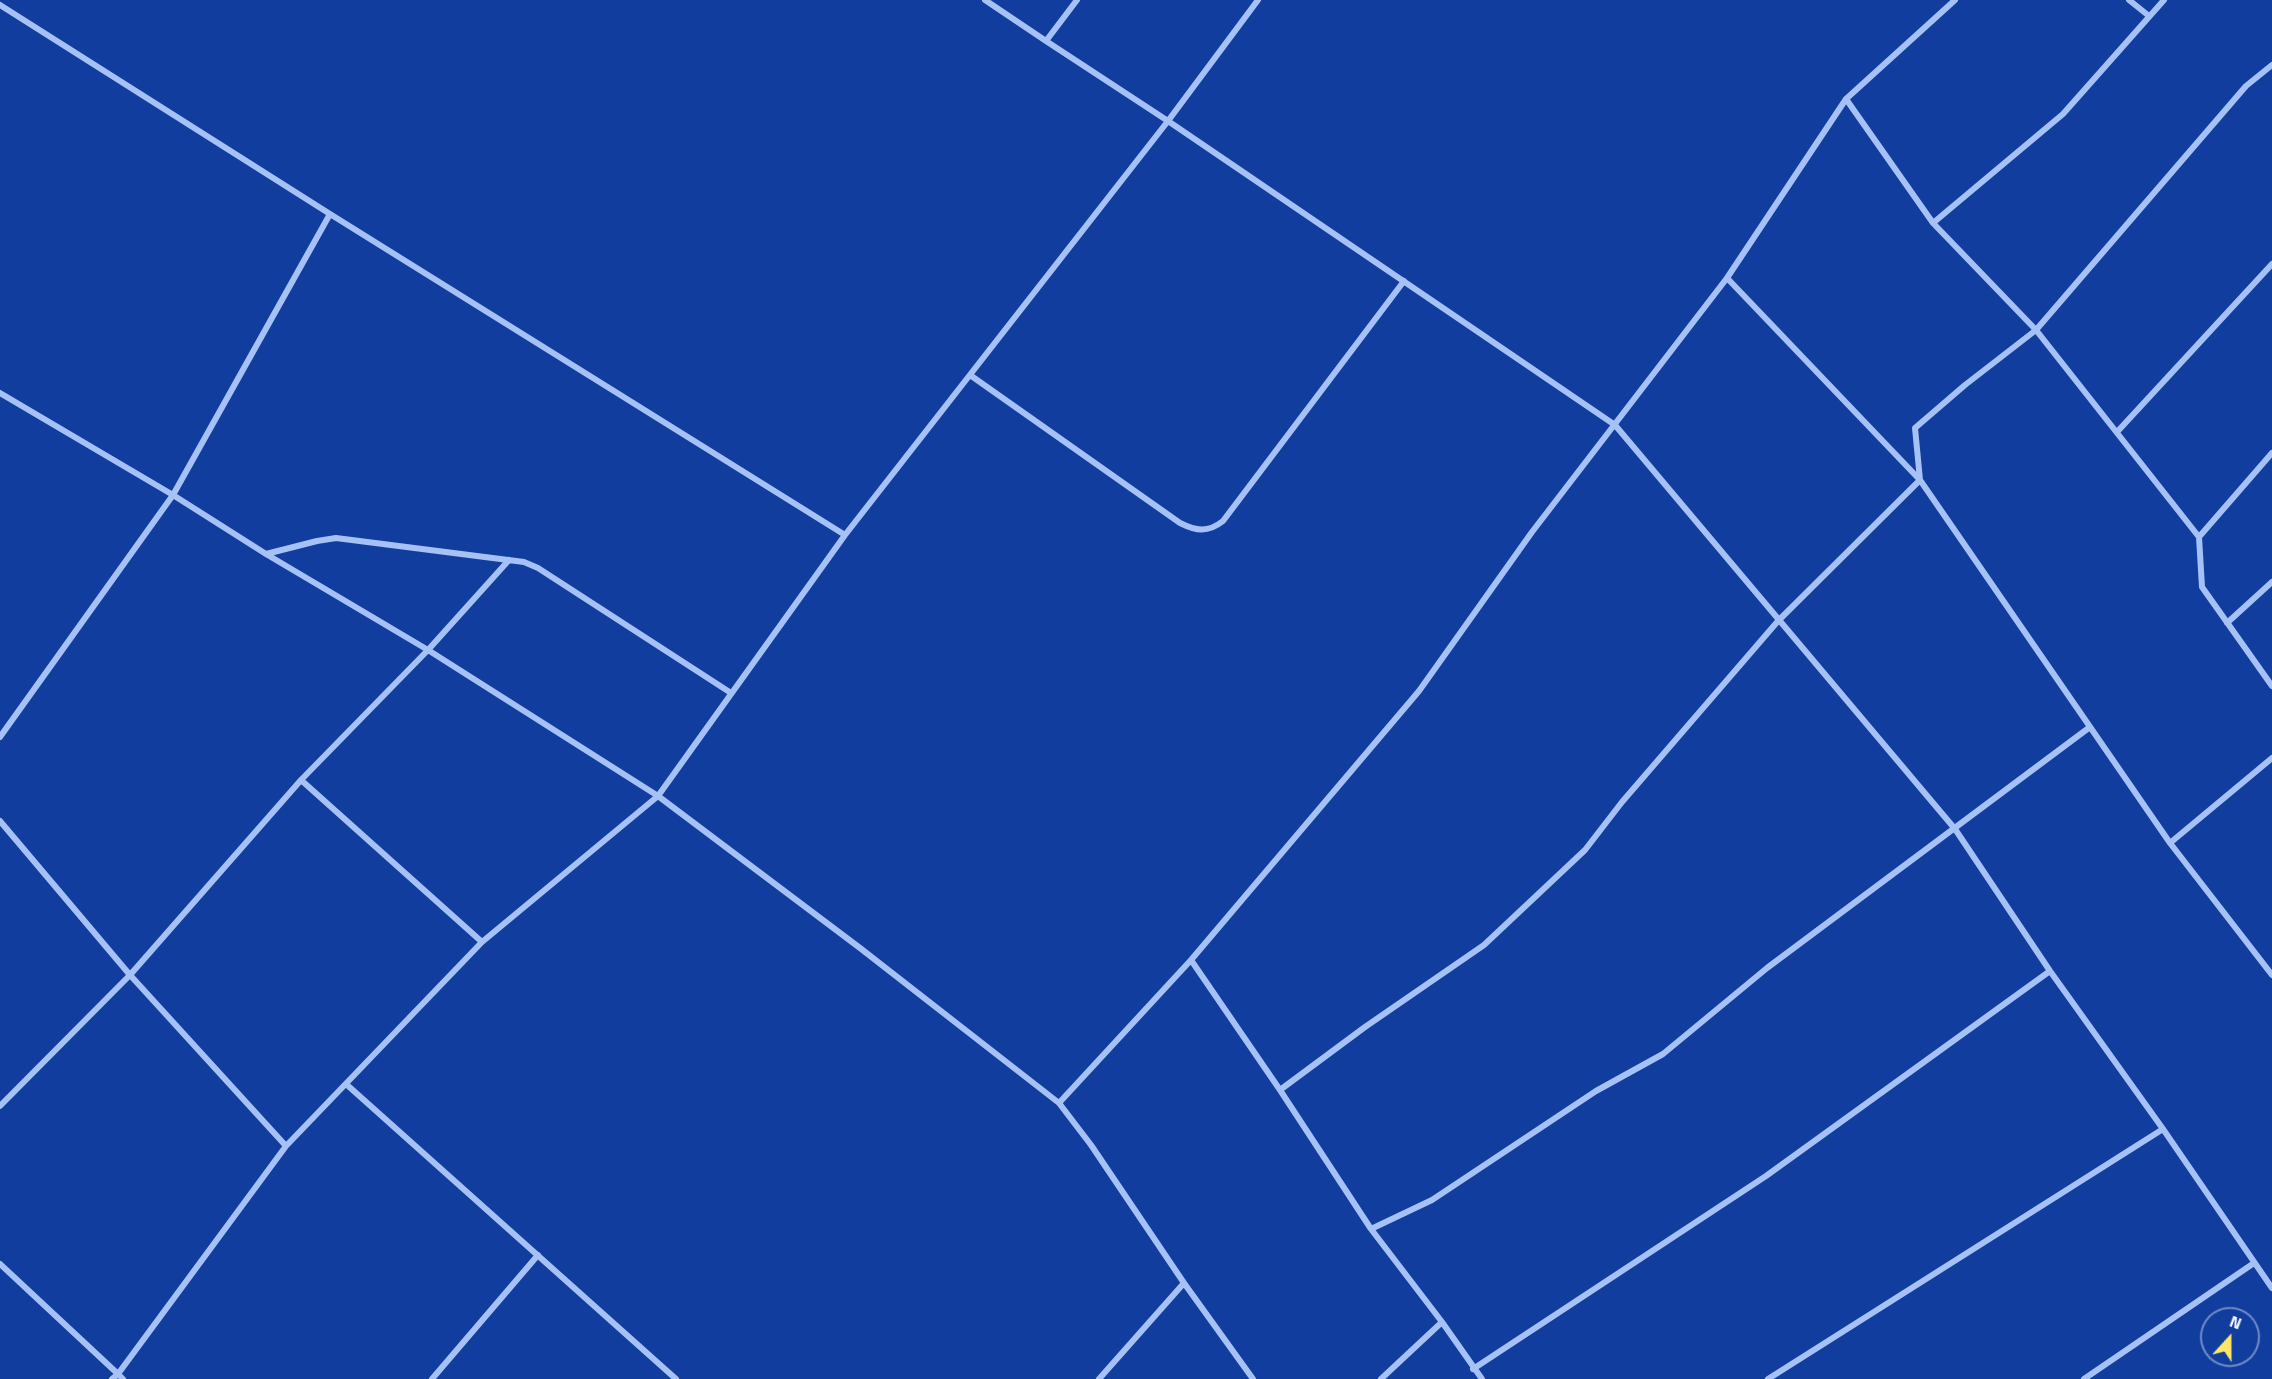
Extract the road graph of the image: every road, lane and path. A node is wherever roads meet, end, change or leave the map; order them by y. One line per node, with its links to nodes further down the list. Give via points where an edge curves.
1 (985, 0): 9 (street)
2 (1077, 0): 9 (street)
3 (1258, 0): 12 (street)
4 (1955, 0): 11 (street)
5 (2129, 0): 8 (street)
6 (2164, 0): 8 (street)
7 (0, 5): 13 (street)
8 (2149, 16): 14 (street, via 2063,114)
9 (1046, 41): 12 (street)
10 (2272, 65): 18 (street, via 2246,86)
11 (1846, 99): 14 (street); 16 (street)
12 (1168, 121): 17 (street); 19 (street)
13 (330, 214): 25 (street); 26 (street)
14 (1933, 223): 18 (street)
15 (2272, 264): 22 (street)
16 (1727, 278): 21 (street); 24 (street)
17 (1404, 281): 19 (street, via 1223,521 1208,530 1180,523); 21 (street)
18 (2036, 330): 22 (street); 24 (street, via 1915,428)
19 (970, 375): 26 (street)
20 (0, 393): 25 (street)
21 (1615, 425): 31 (street); 45 (street, via 1532,532 1419,692)
22 (2117, 432): 27 (street)
23 (2272, 453): 27 (street)
24 (1920, 480): 31 (street); 36 (street)
25 (173, 495): 28 (street); 37 (street)
26 (845, 535): 35 (street)
27 (2199, 537): 32 (street, via 2202,587)
28 (266, 554): 29 (street, via 336,538); 33 (street)
29 (509, 560): 33 (street); 35 (street, via 538,568)
30 (2272, 582): 32 (street)
31 (1779, 621): 42 (street); 50 (street, via 1577,858 1484,945)
32 (2228, 623): 34 (street)
33 (428, 650): 39 (street); 40 (street)
34 (2272, 686)
35 (731, 693): 40 (street)
36 (2090, 727): 42 (street); 43 (street)
37 (0, 737)
38 (2272, 758): 43 (street)
39 (301, 780): 44 (street); 47 (street)
40 (658, 796): 44 (street); 51 (street)
41 (0, 821): 47 (street)
42 (1955, 829): 46 (street); 55 (street, via 1767,968 1663,1054 1596,1091 1432,1200)
43 (2170, 843): 48 (street)
44 (482, 942): 49 (street)
45 (1191, 960): 50 (street); 51 (street)
46 (2050, 971): 53 (street); 62 (street, via 1766,1176)
47 (130, 975): 52 (street); 54 (street)
48 (2272, 975)
49 (346, 1084): 54 (street); 56 (street)
50 (1280, 1090): 55 (street)
51 (1059, 1103): 59 (street)
52 (0, 1106)
53 (2163, 1129): 57 (street); 71 (street)
54 (286, 1146): 63 (street)
55 (1371, 1229): 61 (street)
56 (538, 1255): 65 (street); 66 (street)
57 (2253, 1263): 60 (street); 72 (street)
58 (0, 1264): 63 (street)
59 (1184, 1283): 67 (street); 68 (street)
60 (2272, 1288)
61 (1442, 1322): 62 (street); 69 (street)
62 (1473, 1369): 70 (street)
63 (120, 1376): 64 (street)
64 (112, 1379)
65 (432, 1379)
66 (676, 1379)
67 (1099, 1379)
68 (1253, 1379)
69 (1381, 1379)
70 (1482, 1379)
71 (1768, 1379)
72 (2084, 1379)

